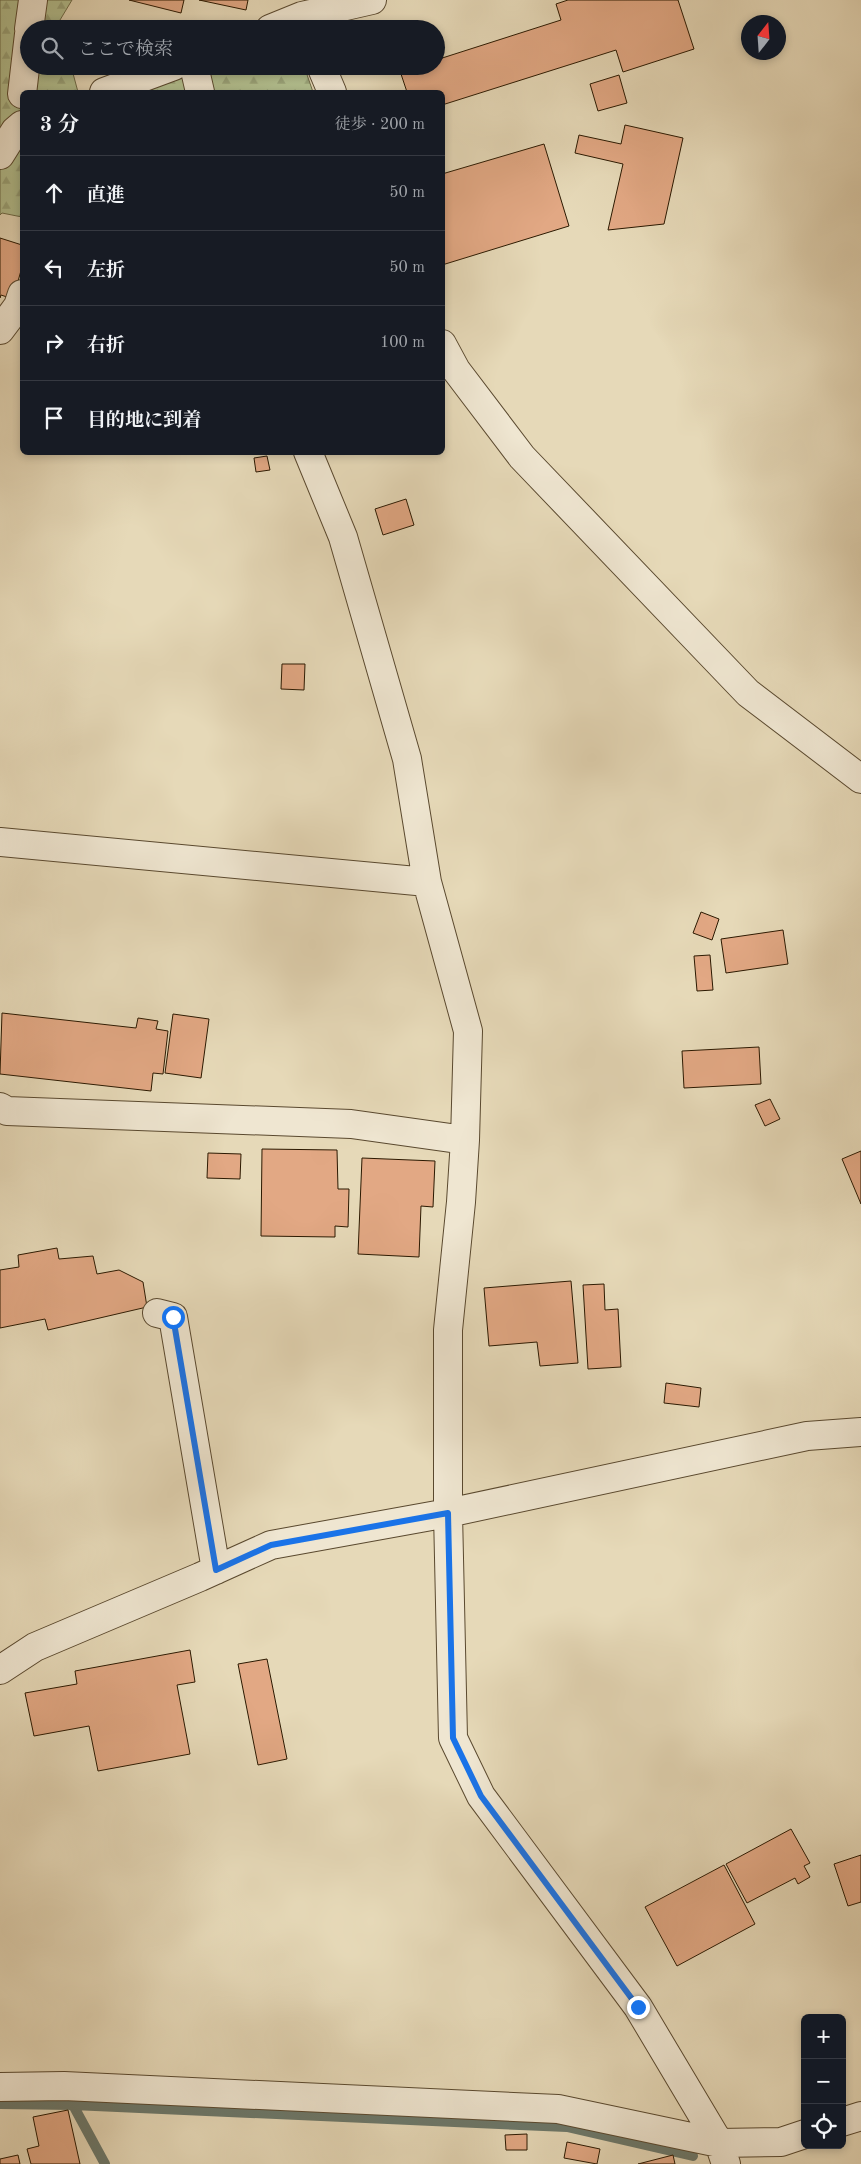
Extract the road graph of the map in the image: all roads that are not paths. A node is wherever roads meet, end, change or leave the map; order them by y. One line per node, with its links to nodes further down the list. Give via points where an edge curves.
1 (33, 0): 4 (street)
2 (372, 0): 3 (street)
3 (302, 15)
4 (30, 20)
5 (24, 75): 9 (street)
6 (150, 75): 10 (street)
7 (196, 75): 11 (street)
8 (325, 75): 12 (street)
9 (22, 90)
10 (109, 90)
11 (200, 90)
12 (331, 90)
13 (20, 127): 14 (street)
14 (0, 155)
15 (20, 300): 16 (street)
16 (0, 330)
17 (445, 350): 19 (street, via 456,370 522,457 748,693)
18 (309, 455): 21 (street, via 343,536 407,759)
19 (861, 779)
20 (0, 842): 21 (street)
21 (427, 882): 23 (street, via 468,1031)
22 (0, 1107): 23 (street, via 16,1112 351,1124)
23 (465, 1140): 26 (street, via 448,1330)
24 (157, 1313): 27 (street, via 173,1317)
25 (861, 1432): 26 (street, via 807,1436)
26 (448, 1513): 27 (street, via 271,1545); 33 (street, via 453,1738 481,1796 638,2007)
27 (216, 1570): 28 (street, via 36,1647)
28 (0, 1670)
29 (0, 2087): 33 (street, via 74,2086 558,2108)
30 (861, 2116): 31 (street)
31 (846, 2121)
32 (801, 2135): 33 (street)
33 (722, 2153)

